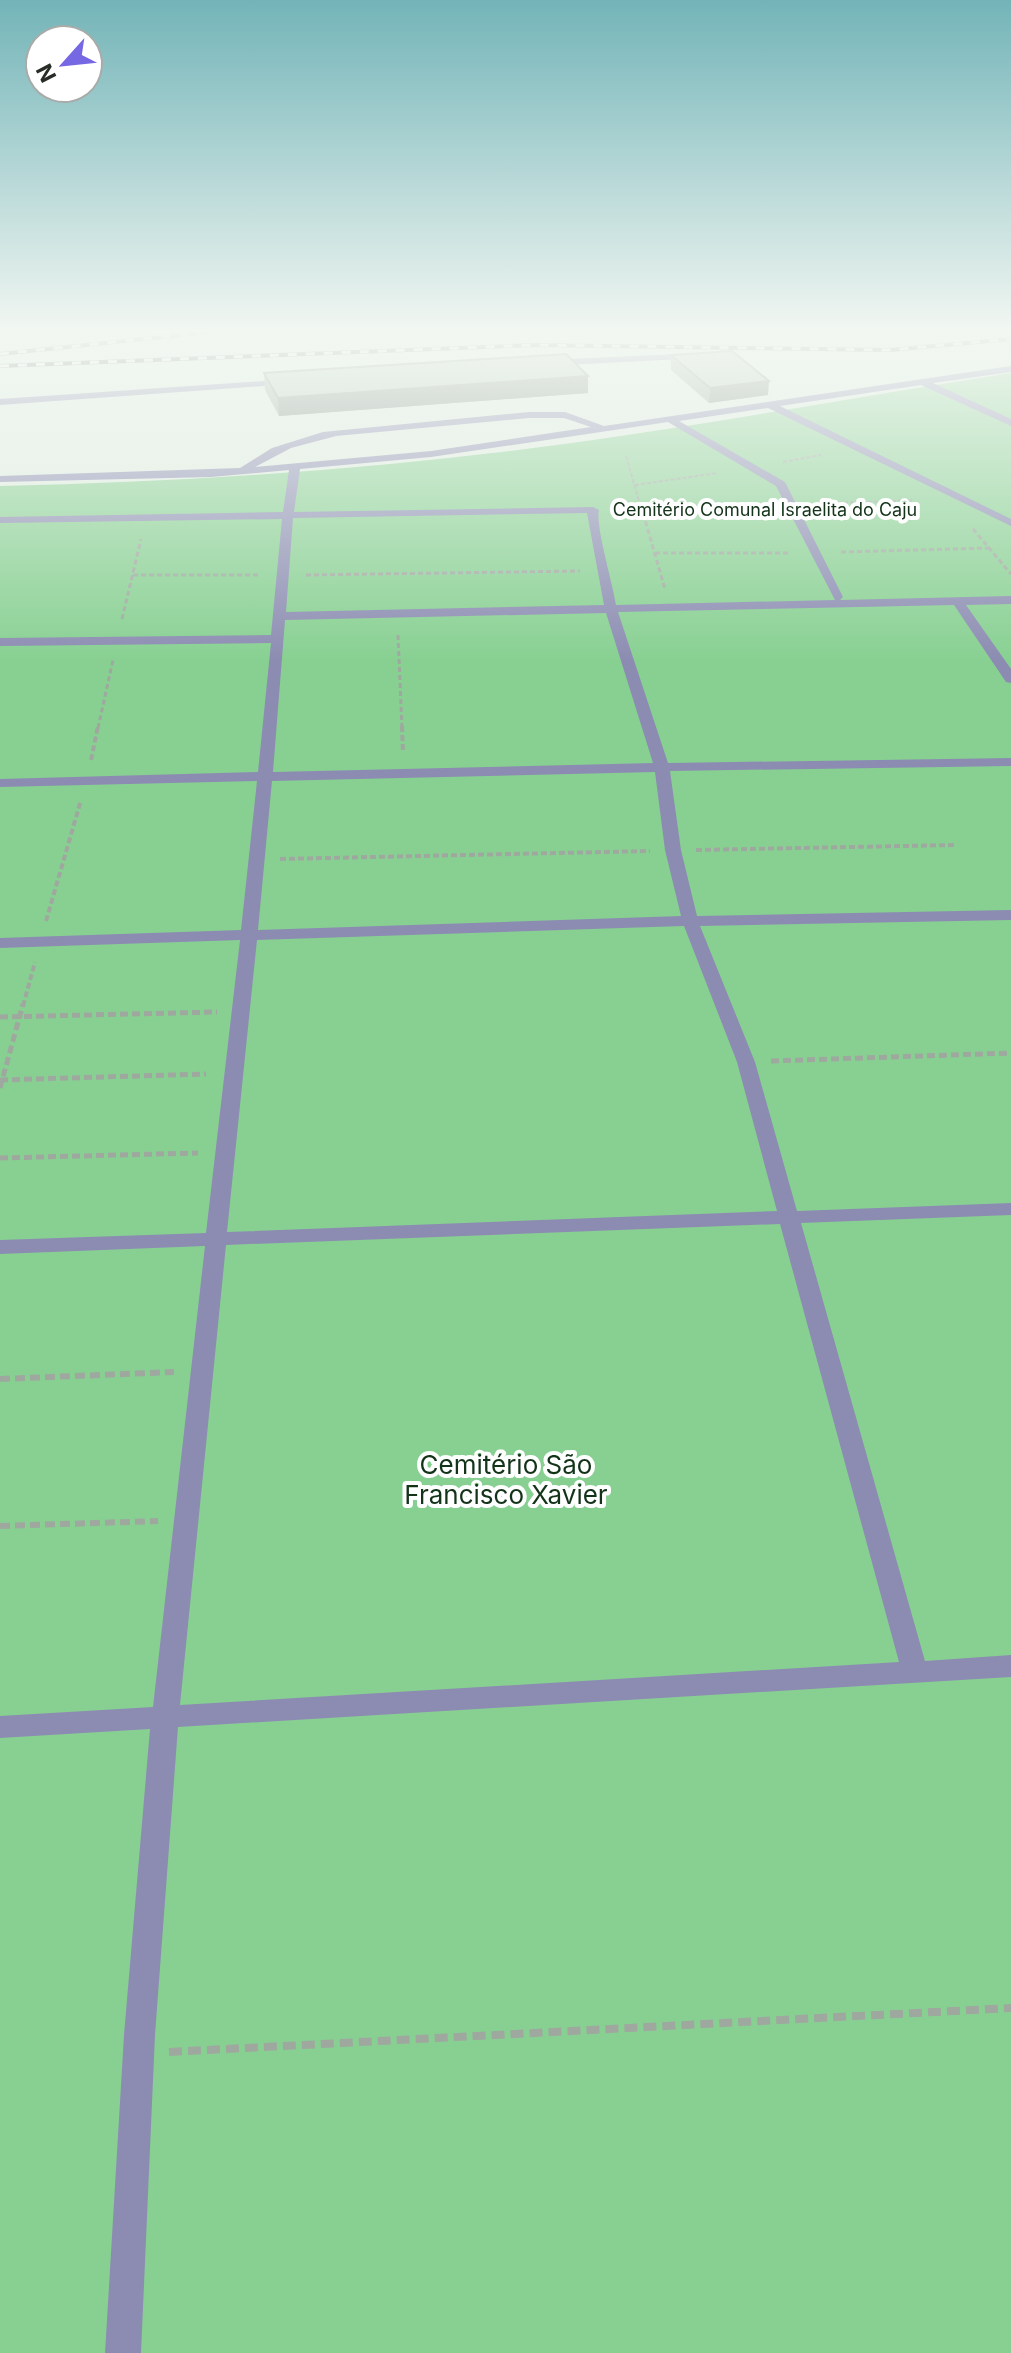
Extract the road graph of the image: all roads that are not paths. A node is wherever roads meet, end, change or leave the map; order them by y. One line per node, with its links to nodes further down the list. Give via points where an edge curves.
1 (299, 442): 6 (street, via 271,451)
2 (515, 442): 5 (street)
3 (710, 442): 12 (street, via 781,484)
4 (846, 442): 10 (street)
5 (295, 467): 6 (street); 8 (street)
6 (243, 471): 7 (street)
7 (0, 479)
8 (287, 518): 9 (street); 11 (street); 15 (street, via 593,510); 16 (street)
9 (0, 520)
10 (1011, 523)
11 (0, 526)
12 (837, 597)
13 (1011, 600): 14 (street)
14 (957, 601): 15 (street); 18 (street)
15 (611, 610): 16 (street, via 397,614); 20 (street)
16 (279, 627): 17 (street); 21 (street)
17 (0, 642)
18 (1011, 679)
19 (1011, 762): 20 (street)
20 (662, 767): 21 (street); 24 (street, via 673,850)
21 (266, 776): 22 (street); 25 (street)
22 (0, 783)
23 (1011, 915): 24 (street)
24 (690, 921): 25 (street); 28 (street, via 746,1062)
25 (250, 935): 26 (street); 29 (street)
26 (0, 943)
27 (1011, 1209): 28 (street)
28 (788, 1215): 29 (street); 32 (street)
29 (217, 1238): 30 (street); 33 (street)
30 (0, 1247)
31 (1011, 1666): 32 (street)
32 (914, 1670): 33 (street)
33 (165, 1718): 34 (street); 35 (street, via 136,2054)
34 (0, 1727)
35 (123, 2353)

